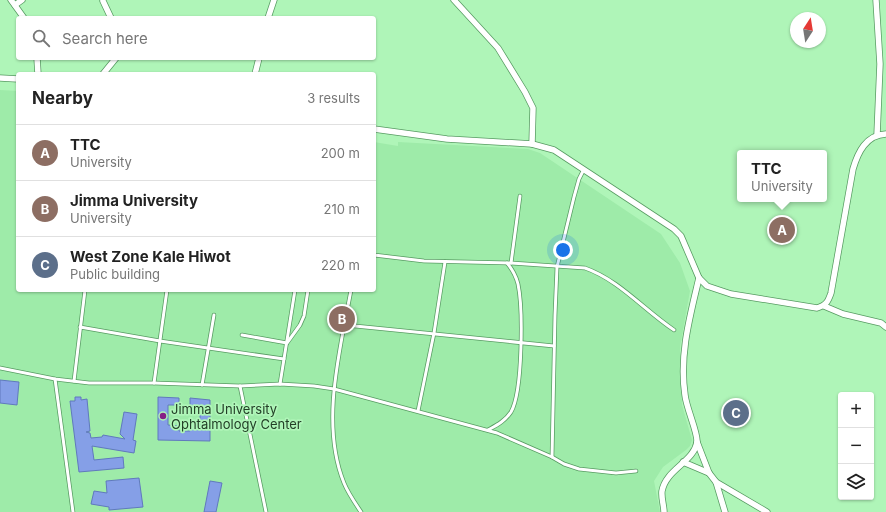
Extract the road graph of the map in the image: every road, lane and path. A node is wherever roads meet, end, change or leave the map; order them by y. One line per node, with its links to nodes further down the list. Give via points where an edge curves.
1 (11, 0): 7 (street)
2 (22, 0): 7 (street)
3 (274, 0): 10 (street)
4 (454, 0): 22 (street, via 498,48 525,92 533,108)
5 (876, 0): 21 (street, via 880,64)
6 (103, 1): 9 (street)
7 (15, 5): 8 (street)
8 (23, 16)
9 (110, 16)
10 (269, 16)
11 (37, 60): 14 (street)
12 (114, 60): 15 (street)
13 (258, 60): 16 (street)
14 (38, 72)
15 (105, 72)
16 (256, 72)
17 (0, 78): 18 (street)
18 (16, 79)
19 (376, 131): 22 (street)
20 (886, 134): 21 (street)
21 (877, 135): 36 (street, via 863,146 857,156 831,293)
22 (532, 144): 23 (street, via 554,150)
23 (584, 169): 29 (lane, via 574,197); 30 (street, via 681,236)
24 (520, 196): 28 (lane)
25 (376, 255): 26 (lane)
26 (445, 262): 27 (lane); 42 (lane)
27 (507, 263): 28 (lane); 45 (lane, via 518,282)
28 (511, 263): 29 (lane)
29 (557, 267): 41 (lane, via 585,268 596,272); 47 (lane)
30 (699, 278): 36 (street, via 707,286 731,294 817,308); 60 (street, via 684,346 685,395)
31 (85, 292): 39 (lane)
32 (167, 292): 44 (lane)
33 (295, 292): 46 (lane)
34 (308, 292): 46 (lane, via 304,316)
35 (351, 292): 38 (lane)
36 (824, 306): 40 (street, via 843,314 881,323)
37 (214, 315): 48 (lane)
38 (345, 325): 42 (lane); 57 (lane)
39 (80, 327): 44 (lane); 52 (lane)
40 (886, 327)
41 (674, 330)
42 (434, 333): 45 (lane); 58 (lane)
43 (242, 335): 46 (lane)
44 (160, 341): 48 (lane); 53 (lane)
45 (522, 342): 47 (lane); 59 (lane, via 517,391 512,410 503,422)
46 (287, 343): 49 (lane)
47 (554, 346): 61 (lane)
48 (208, 348): 49 (lane); 55 (lane)
49 (284, 359): 54 (lane)
50 (0, 368): 51 (lane)
51 (55, 379): 52 (lane); 66 (lane)
52 (74, 381): 53 (lane)
53 (154, 383): 55 (lane)
54 (280, 384): 56 (lane); 57 (lane)
55 (202, 385): 56 (lane)
56 (240, 386): 67 (lane)
57 (334, 389): 58 (lane); 68 (lane, via 332,426 335,452 344,483)
58 (418, 412): 59 (lane)
59 (488, 430): 61 (lane)
60 (697, 442): 62 (street); 64 (street)
61 (552, 457): 63 (lane, via 579,469 616,473)
62 (683, 462): 64 (street); 69 (street, via 666,480 662,492)
63 (636, 471)
64 (709, 473): 65 (street)
65 (716, 482): 70 (street); 71 (street)
66 (72, 512)
67 (266, 512)
68 (361, 512)
69 (664, 512)
70 (725, 512)
71 (767, 512)

